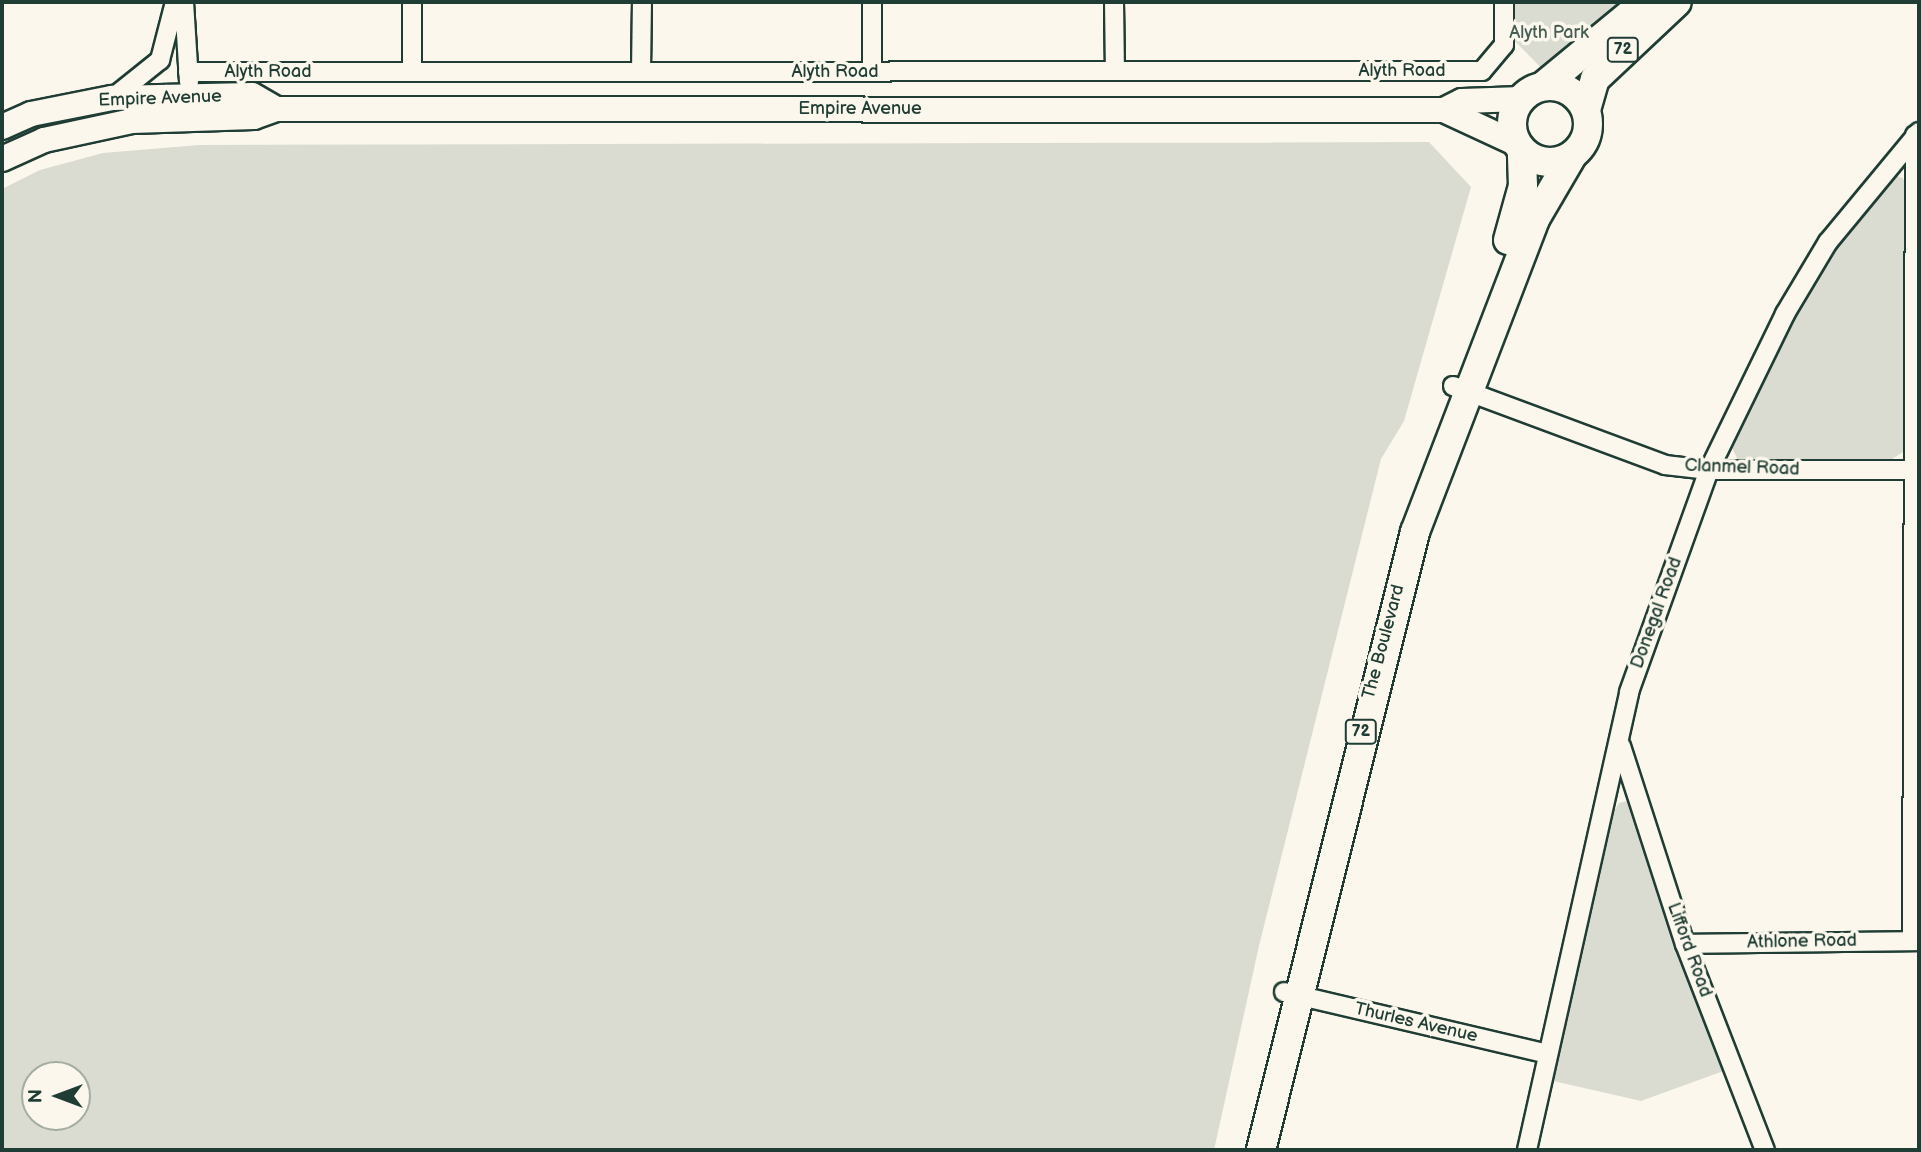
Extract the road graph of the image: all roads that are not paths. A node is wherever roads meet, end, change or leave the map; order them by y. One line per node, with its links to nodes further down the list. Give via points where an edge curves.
1 (175, 2): 16 (street, via 160,60)
2 (184, 2): 15 (street)
3 (412, 2): 11 (street)
4 (642, 2): 12 (street)
5 (872, 2): 13 (street)
6 (1114, 2): 10 (street)
7 (1504, 2): 10 (street, Alyth Road, via 1504,45 1482,71)
8 (1645, 2): 14 (main road, 72)
9 (1677, 2): 18 (main road, 72, via 1595,79)
10 (1115, 71): 13 (street, Alyth Road)
11 (412, 72): 12 (street, Alyth Road); 15 (street, Alyth Road)
12 (641, 72): 13 (street, Alyth Road)
13 (872, 72)
14 (1532, 92): 17 (main road, Empire Avenue, via 1462,101); 18 (main road, via 1573,93); 21 (main road, 72, via 1512,124)
15 (190, 96): 16 (main road, Empire Avenue); 17 (main road, Empire Avenue, via 254,117 276,109); 23 (main road, Empire Avenue, via 132,121 79,131)
16 (112, 98): 19 (main road, Empire Avenue, via 31,114)
17 (1444, 110): 21 (main road, Empire Avenue)
18 (1586, 110): 22 (main road, 72, via 1588,130)
19 (2, 127)
20 (1917, 133): 25 (street, Donegal Road, via 1828,242 1785,313); 26 (street)
21 (1519, 147): 22 (main road, via 1542,162); 24 (main road, The Boulevard / 72, via 1523,186 1514,223)
22 (1572, 156): 24 (main road, The Boulevard / 72, via 1535,219)
23 (2, 159)
24 (1459, 389): 25 (street, Clanmel Road, via 1665,465); 30 (main road, The Boulevard / 72, via 1385,635)
25 (1709, 470): 26 (street, Clanmel Road); 27 (street, Donegal Road, via 1629,692)
26 (1917, 470): 28 (street)
27 (1621, 746): 29 (street, Lifford Road); 31 (street, Donegal Road)
28 (1915, 941): 29 (street, Athlone Road)
29 (1685, 944): 35 (street, Lifford Road)
30 (1291, 994): 31 (street, Thurles Avenue); 32 (main road, The Boulevard / 72); 33 (main road, The Boulevard / 72)
31 (1548, 1054): 34 (street, Donegal Road)
32 (1246, 1150)
33 (1261, 1150)
34 (1527, 1150)
35 (1765, 1150)

